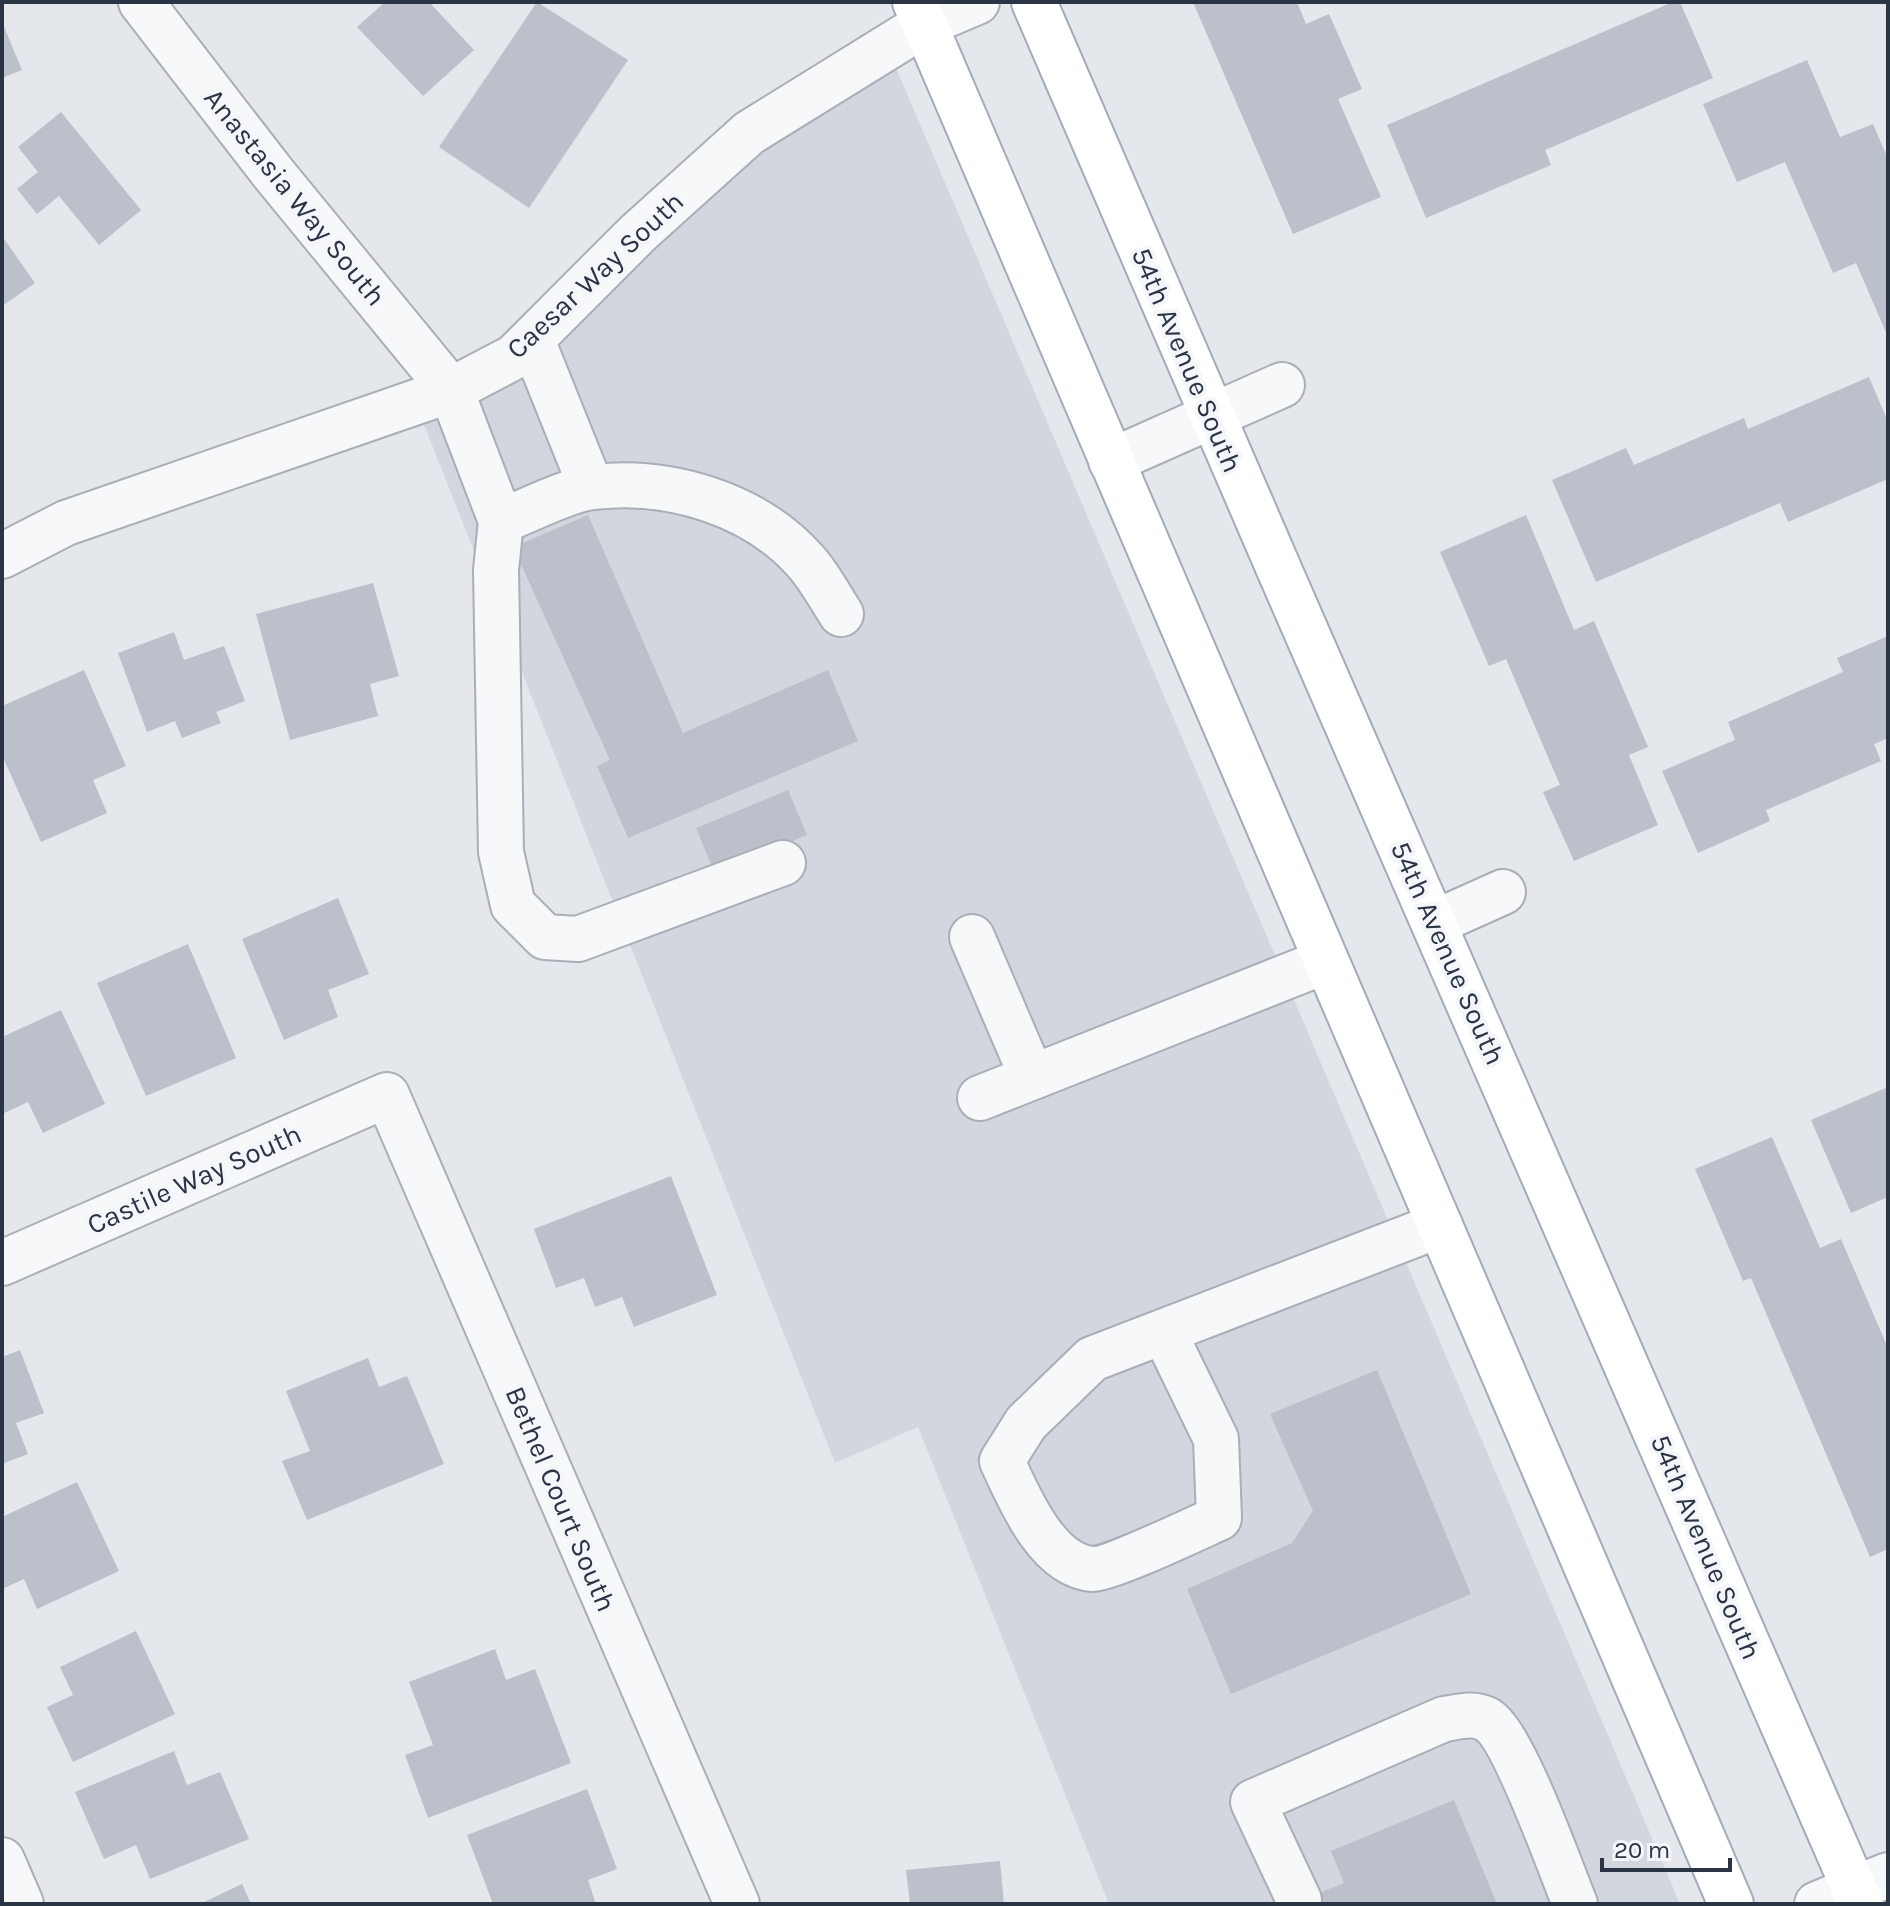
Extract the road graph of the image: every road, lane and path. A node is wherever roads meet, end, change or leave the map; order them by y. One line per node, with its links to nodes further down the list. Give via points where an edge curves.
1 (141, 2): 7 (street, Anastasia Way South)
2 (977, 2): 4 (street, Caesar Way South)
3 (1034, 2): 8 (main road, 54th Avenue South)
4 (920, 13): 5 (street, Caesar Way South, via 749,133 638,233); 9 (main road)
5 (532, 340): 7 (street, Caesar Way South, via 514,357); 10 (street)
6 (1282, 385): 8 (street)
7 (451, 390): 11 (street, Anastasia Way South); 12 (street, Caesar Way South, via 66,523)
8 (1209, 414): 9 (street); 16 (main road, 54th Avenue South)
9 (1111, 461): 18 (main road)
10 (591, 487): 11 (street); 13 (street, via 645,486 710,498 762,525 806,562)
11 (501, 521): 14 (street, via 496,570 501,852 513,905 545,937 578,939)
12 (2, 556)
13 (841, 614)
14 (783, 863)
15 (1503, 892): 16 (street)
16 (1436, 922): 26 (main road, 54th Avenue South)
17 (972, 937): 19 (street)
18 (1326, 961): 19 (street); 22 (main road)
19 (1032, 1077): 21 (street)
20 (387, 1095): 23 (street, Castile Way South); 30 (street, Bethel Court South)
21 (980, 1098)
22 (1440, 1225): 24 (street); 28 (main road)
23 (2, 1263)
24 (1164, 1332): 24 (street, via 1092,1359 1026,1423 1002,1461 1029,1518 1071,1565 1097,1570 1219,1518 1216,1439)
25 (2, 1860): 29 (street)
26 (1855, 1893)
27 (1299, 1900): 31 (street, via 1253,1802 1444,1719 1474,1714 1490,1721 1515,1759)
28 (1723, 1901)
29 (21, 1904)
30 (737, 1904)
31 (1575, 1904)

